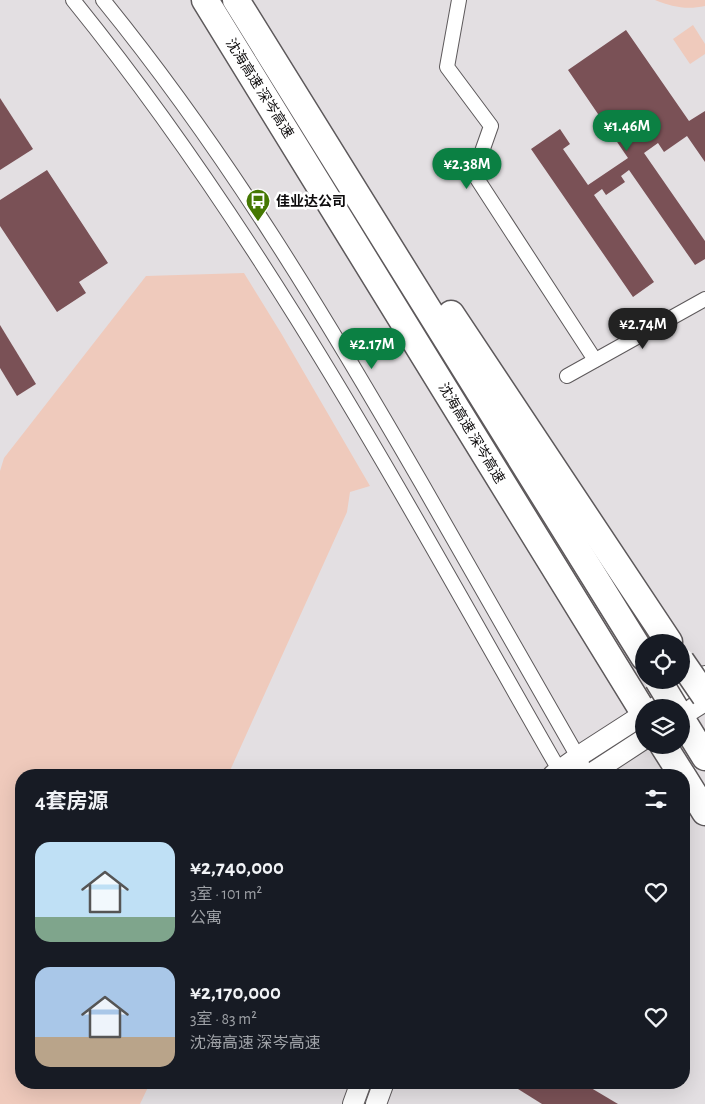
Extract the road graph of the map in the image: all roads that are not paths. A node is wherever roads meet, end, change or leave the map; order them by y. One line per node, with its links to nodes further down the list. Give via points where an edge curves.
1 (73, 0): 25 (street, via 182,143 267,268 337,384)
2 (103, 0): 24 (street, via 201,129 286,256 357,372)
3 (205, 0): 16 (highway, 沈海高速 深岑高速)
4 (236, 0): 6 (highway, 沈海高速 深岑高速)
5 (459, 0): 8 (street, via 447,66 491,126 474,174)
6 (319, 133): 10 (highway, via 450,313); 11 (highway, 沈海高速 深岑高速)
7 (705, 299): 8 (street)
8 (595, 360): 9 (street)
9 (567, 376)
10 (663, 634)
11 (635, 643)
12 (690, 674): 14 (highway, bridge)
13 (705, 676): 15 (main road)
14 (705, 696)
15 (668, 699)
16 (635, 700)
17 (705, 701): 18 (main road)
18 (690, 711)
19 (635, 720): 24 (main road)
20 (690, 732): 23 (highway)
21 (635, 745): 28 (main road)
22 (669, 754): 29 (highway)
23 (704, 755)
24 (578, 756): 26 (main road); 27 (street)
25 (556, 769)
26 (563, 769)
27 (586, 769)
28 (598, 769)
29 (678, 769)
30 (690, 788): 31 (highway)
31 (705, 812)
32 (358, 1089): 34 (main road)
33 (381, 1089): 35 (main road)
34 (353, 1104)
35 (376, 1104)

